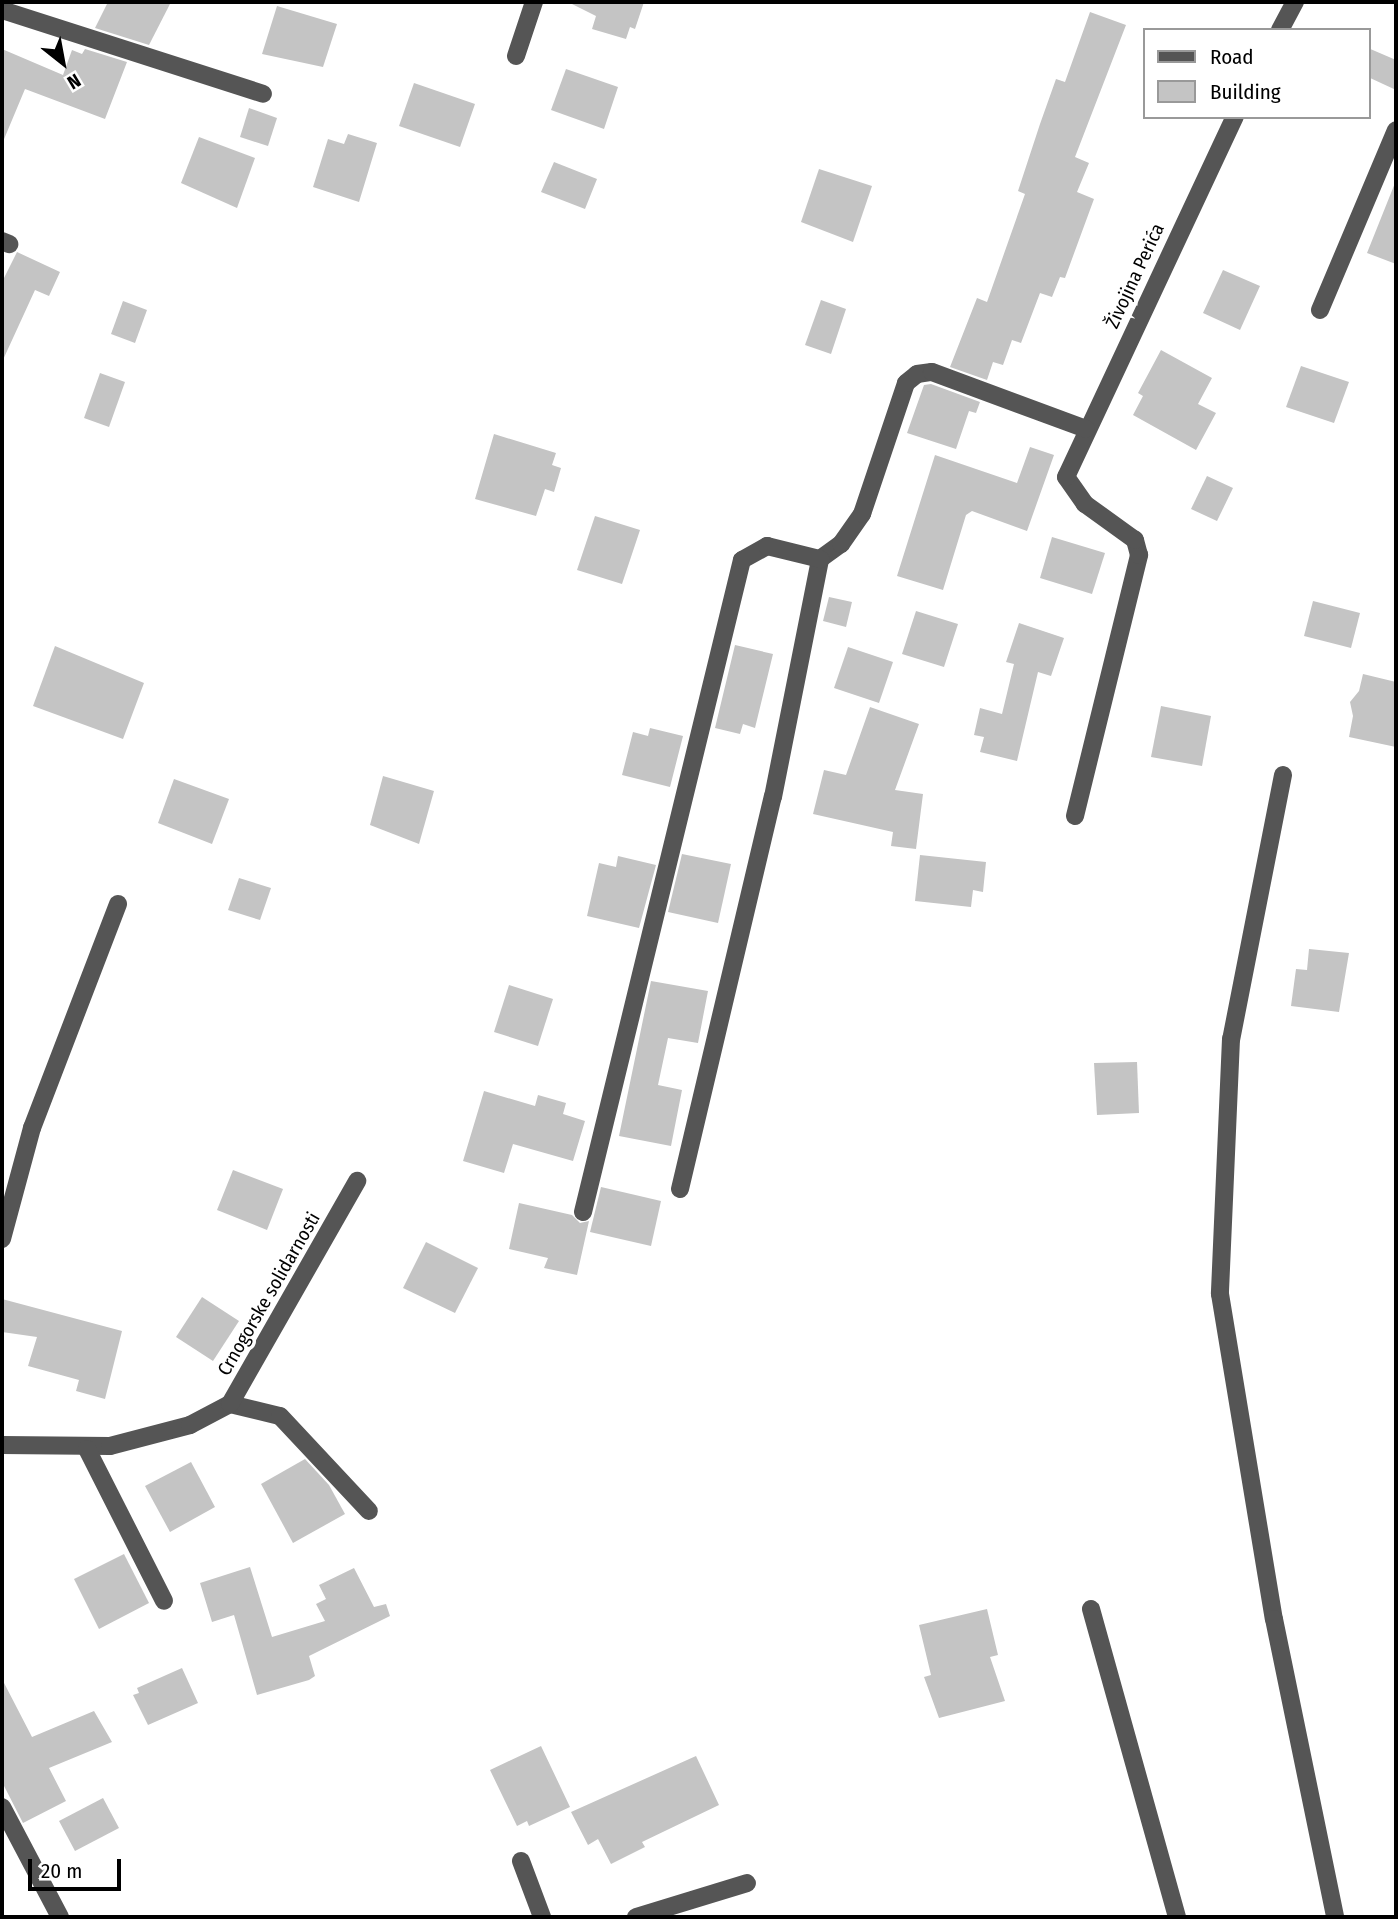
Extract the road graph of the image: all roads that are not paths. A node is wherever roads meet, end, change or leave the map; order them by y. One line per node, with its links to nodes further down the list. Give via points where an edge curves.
1 (534, 2): 5 (street)
2 (1295, 2): 4 (street)
3 (2, 10): 6 (street)
4 (1281, 28)
5 (516, 56)
6 (263, 94)
7 (1234, 119): 10 (street, Živojina Perića)
8 (1396, 130): 9 (street)
9 (1320, 310)
10 (1086, 429): 11 (street, via 932,372 917,374 906,383 862,514 841,544); 13 (street, Živojina Perića, via 1066,477 1073,493 1135,540 1139,555)
11 (820, 559): 16 (street, via 773,797); 17 (street, via 766,547 742,560)
12 (1283, 775): 32 (street, via 1231,1039 1220,1294 1274,1619)
13 (1075, 816)
14 (118, 904): 18 (street, via 32,1128)
15 (357, 1181): 19 (street, Crnogorske solidarnosti)
16 (680, 1189)
17 (583, 1212)
18 (2, 1239)
19 (230, 1404): 21 (street, Crnogorske solidarnosti, via 160,1435); 22 (street, via 280,1416)
20 (2, 1445): 21 (street, Crnogorske solidarnosti)
21 (87, 1449): 23 (street)
22 (369, 1511)
23 (164, 1601)
24 (1091, 1609): 31 (street)
25 (2, 1807): 28 (street)
26 (521, 1861): 29 (street)
27 (747, 1883): 30 (street)
28 (60, 1917)
29 (542, 1917)
30 (636, 1917)
31 (1177, 1917)
32 (1335, 1917)

